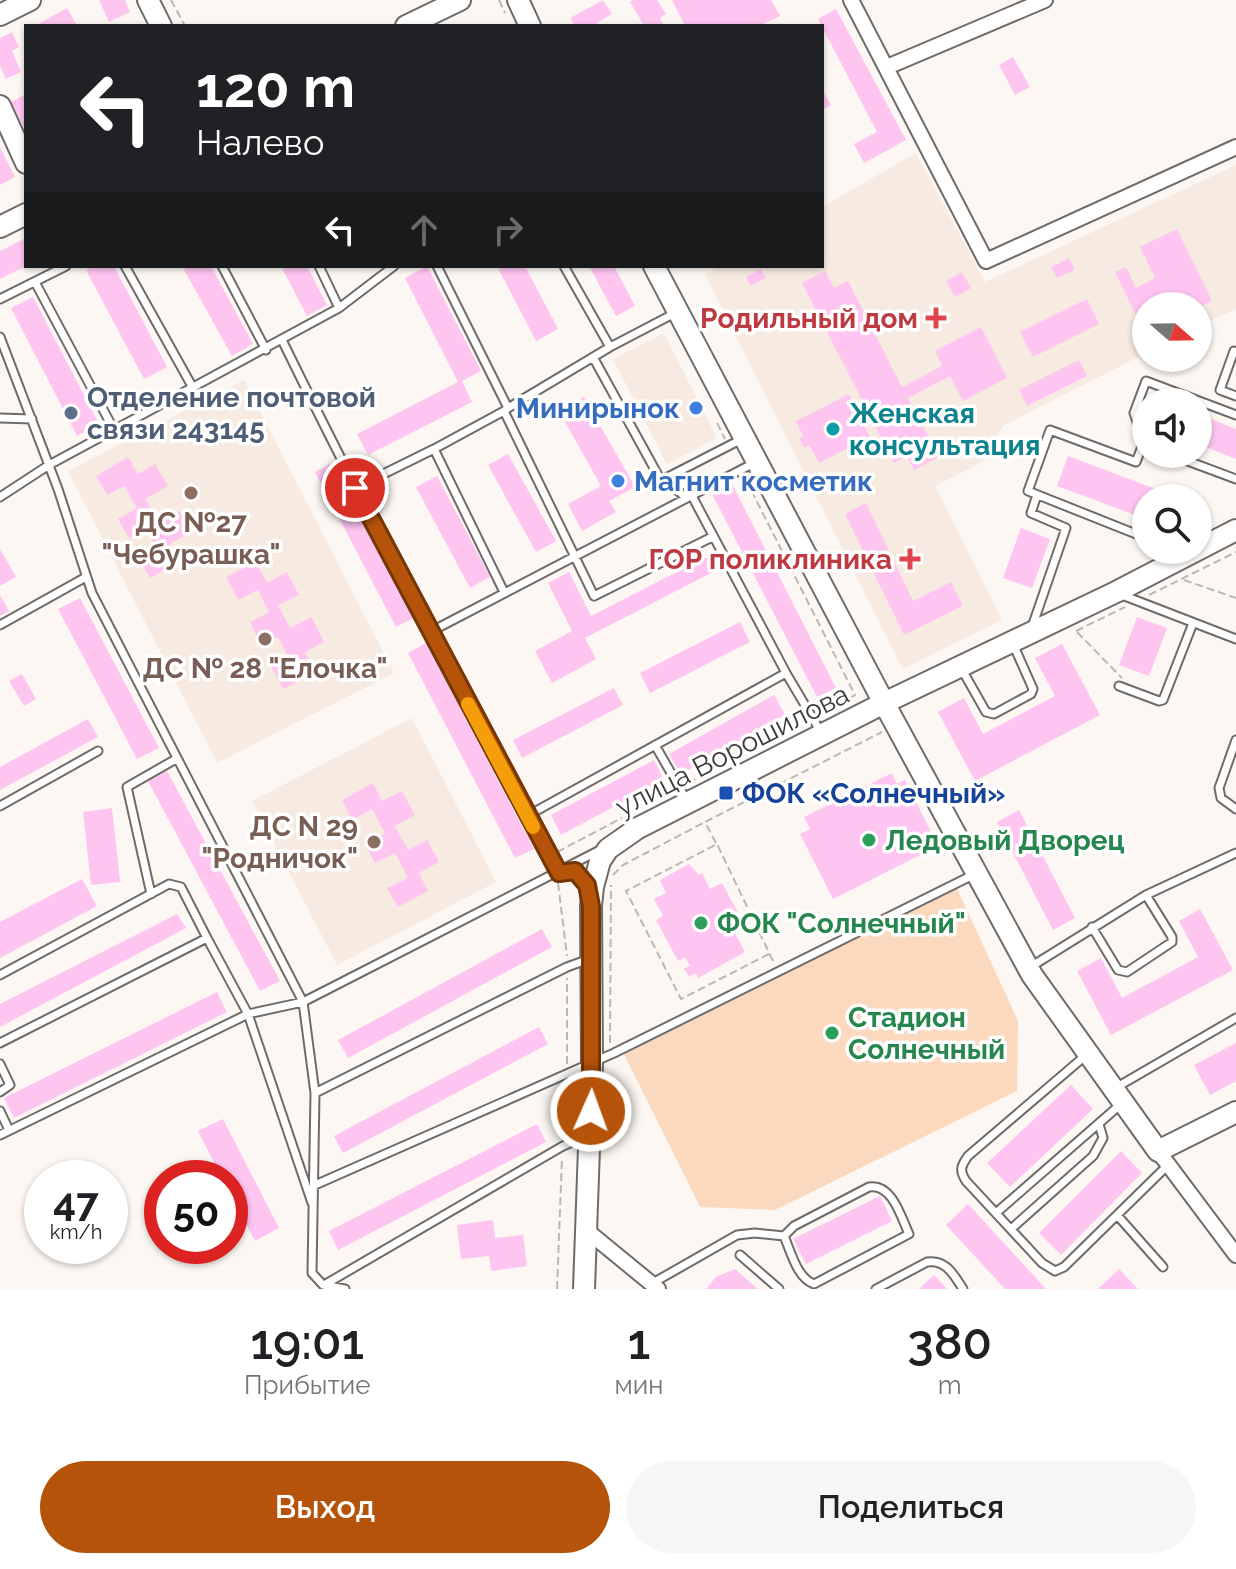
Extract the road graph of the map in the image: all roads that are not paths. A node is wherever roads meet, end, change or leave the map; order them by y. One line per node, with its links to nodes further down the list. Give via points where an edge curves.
1 (30, 0): 6 (main road)
2 (148, 0): 7 (main road)
3 (460, 0): 8 (main road)
4 (851, 0): 9 (street)
5 (1045, 0): 9 (street)
6 (0, 15)
7 (160, 24)
8 (410, 24)
9 (887, 67): 11 (street, via 986,261)
10 (0, 106): 12 (main road)
11 (1236, 147)
12 (24, 159)
13 (24, 215): 14 (main road)
14 (0, 227)
15 (62, 268): 23 (lane)
16 (126, 268): 33 (lane)
17 (223, 268): 30 (lane)
18 (320, 268): 25 (lane)
19 (391, 268): 25 (lane)
20 (438, 268): 38 (lane)
21 (565, 268): 29 (lane)
22 (655, 268): 26 (main road, улица Ворошилова)
23 (35, 282): 24 (lane); 42 (lane)
24 (0, 299)
25 (339, 308): 28 (lane)
26 (679, 311): 29 (lane); 43 (main road, улица Ворошилова)
27 (0, 337): 41 (lane)
28 (282, 340): 30 (lane); 51 (lane)
29 (610, 347): 32 (lane)
30 (266, 350): 33 (lane)
31 (1234, 351): 36 (lane, via 1220,390)
32 (593, 357): 38 (lane); 50 (lane)
33 (193, 388): 42 (lane)
34 (1143, 388): 35 (lane, via 1146,381)
35 (1165, 388)
36 (1236, 396)
37 (1212, 406): 39 (lane)
38 (506, 409): 44 (lane); 59 (lane)
39 (1236, 415)
40 (0, 418): 41 (lane)
41 (32, 419): 47 (lane)
42 (114, 430): 47 (lane)
43 (745, 438): 45 (main road, улица Ворошилова); 50 (lane)
44 (434, 449): 51 (lane); 62 (lane)
45 (757, 461): 52 (lane); 72 (main road, улица Ворошилова)
46 (1132, 461): 53 (lane, via 1050,430 1028,491)
47 (49, 465): 54 (lane); 61 (lane)
48 (1207, 468): 49 (lane)
49 (1236, 479)
50 (662, 480): 52 (lane)
51 (355, 488): 66 (lane)
52 (688, 495): 57 (lane); 59 (lane)
53 (1037, 495): 56 (lane); 67 (lane, via 1031,513 1066,528)
54 (0, 497)
55 (1236, 530): 58 (main road, улица Ворошилова)
56 (1132, 532)
57 (712, 537): 59 (lane, via 594,596); 70 (lane)
58 (1212, 540)
59 (576, 558): 62 (lane)
60 (1163, 564): 63 (main road, улица Ворошилова)
61 (86, 577): 65 (lane); 77 (lane)
62 (504, 592): 66 (lane)
63 (1116, 592): 64 (lane); 67 (main road, улица Ворошилова, via 1069,624)
64 (1193, 623): 68 (lane); 71 (lane, via 1163,700)
65 (0, 625)
66 (430, 632): 81 (lane)
67 (1021, 636): 69 (main road, улица Ворошилова); 69 (lane, via 1033,689 994,714 986,712)
68 (1236, 639)
69 (959, 667): 72 (main road, улица Ворошилова)
70 (786, 673): 73 (lane); 75 (lane)
71 (1119, 686)
72 (884, 703): 73 (main road, улица Ворошилова); 85 (main road, улица Ворошилова)
73 (823, 734): 78 (main road, улица Ворошилова)
74 (1236, 741): 80 (lane, via 1219,788 1221,798)
75 (655, 745): 78 (lane); 81 (lane)
76 (98, 751): 79 (lane)
77 (176, 759): 86 (lane, via 127,787); 94 (lane)
78 (688, 803): 82 (main road, улица Ворошилова)
79 (0, 806)
80 (1236, 809)
81 (527, 816): 84 (lane)
82 (619, 840): 84 (lane); 88 (main road, улица Ворошилова, via 600,861)
83 (1236, 853): 87 (lane)
84 (559, 873): 88 (lane, via 575,871 583,878); 94 (lane)
85 (976, 873): 92 (main road, улица Ворошилова); 99 (lane)
86 (151, 894): 90 (lane, via 169,884 181,887); 93 (lane)
87 (1146, 895): 89 (lane); 89 (lane, via 1172,942 1127,972 1118,970)
88 (591, 906): 91 (main road, улица Ворошилова)
89 (1092, 927): 92 (lane)
90 (207, 938): 95 (lane); 97 (lane)
91 (591, 959): 99 (main road, улица Ворошилова); 102 (lane)
92 (1028, 968): 98 (main road, улица Ворошилова)
93 (0, 975)
94 (303, 1002): 95 (lane); 102 (lane)
95 (248, 1014): 107 (lane); 112 (lane)
96 (1236, 1018): 103 (lane)
97 (0, 1043)
98 (1087, 1054): 103 (main road, улица Ворошилова); 113 (lane, via 961,1165 966,1181)
99 (601, 1059): 109 (main road, улица Ворошилова); 111 (lane)
100 (0, 1064): 101 (lane, via 10,1085)
101 (0, 1092)
102 (315, 1093): 111 (lane)
103 (1118, 1096): 106 (lane); 110 (main road, улица Ворошилова)
104 (0, 1111): 107 (lane)
105 (1236, 1112): 110 (main road)
106 (1099, 1124): 113 (lane); 115 (lane, via 1103,1138 1093,1156)
107 (9, 1130): 108 (lane)
108 (0, 1135)
109 (590, 1135): 116 (main road, улица Ворошилова); 121 (lane)
110 (1163, 1158): 114 (lane); 119 (street, улица Ворошилова)
111 (315, 1185): 112 (lane)
112 (313, 1206): 121 (lane, via 312,1273)
113 (996, 1213): 115 (lane)
114 (1117, 1215): 115 (lane, via 1055,1271); 120 (lane)
115 (1011, 1229)
116 (586, 1230): 122 (street); 124 (main road, улица Ворошилова)
117 (784, 1236): 117 (lane, via 877,1185 887,1191 909,1234 814,1284 801,1274); 122 (lane, via 737,1235)
118 (740, 1255): 125 (lane)
119 (1236, 1255)
120 (1163, 1267)
121 (323, 1285): 123 (lane)
122 (654, 1286)
123 (345, 1289)
124 (584, 1289)
125 (779, 1289)
126 (876, 1289): 127 (lane, via 935,1261 945,1265)
127 (963, 1289)

